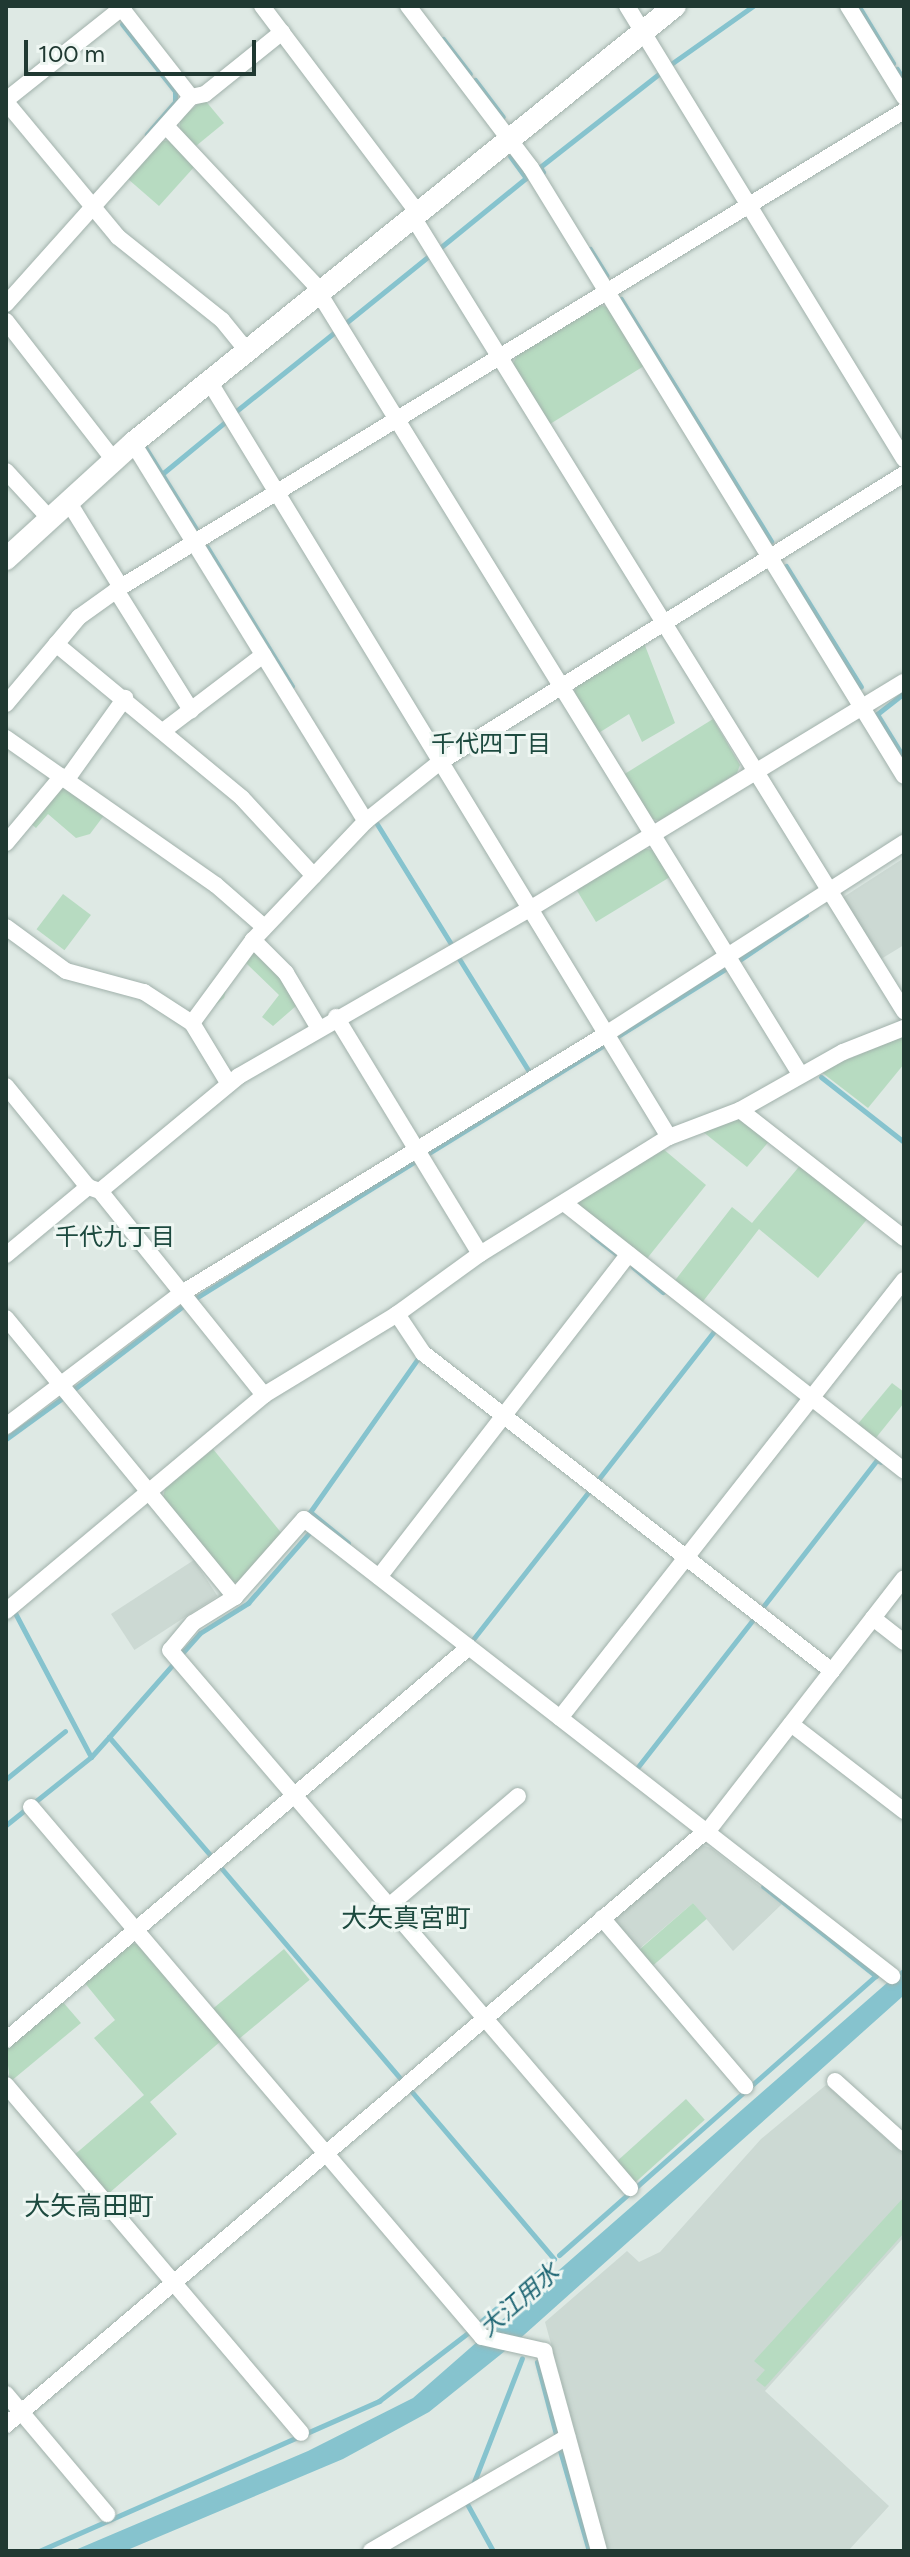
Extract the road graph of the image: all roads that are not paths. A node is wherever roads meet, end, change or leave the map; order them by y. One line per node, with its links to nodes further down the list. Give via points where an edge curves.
1 (262, 6): 8 (street)
2 (408, 6): 14 (street)
3 (627, 6): 7 (street)
4 (675, 6): 7 (street)
5 (848, 6): 10 (street)
6 (122, 7): 9 (street); 11 (street)
7 (644, 31): 14 (street); 15 (street)
8 (282, 32): 9 (street, via 205,94); 17 (street)
9 (191, 97): 13 (street)
10 (904, 97)
11 (6, 101): 16 (street)
12 (904, 111): 15 (street)
13 (166, 126): 16 (street); 19 (street)
14 (510, 139): 17 (street); 18 (street)
15 (751, 204): 18 (street); 27 (street)
16 (94, 211): 20 (street); 22 (street, via 118,237 222,320)
17 (416, 215): 19 (street); 23 (street)
18 (607, 291): 23 (street); 36 (street)
19 (320, 292): 22 (street); 25 (street)
20 (6, 304)
21 (6, 321): 28 (street)
22 (247, 351): 24 (street)
23 (499, 356): 25 (street); 38 (street)
24 (209, 381): 26 (street); 31 (street)
25 (397, 418): 31 (street); 42 (street)
26 (133, 443): 28 (street); 34 (street)
27 (904, 459)
28 (114, 460): 32 (street)
29 (6, 471): 33 (street)
30 (904, 474): 36 (street)
31 (276, 492): 34 (street); 49 (street)
32 (68, 501): 33 (street); 37 (street)
33 (49, 518): 35 (street)
34 (194, 542): 37 (street); 40 (street)
35 (6, 559)
36 (771, 559): 38 (street); 45 (street)
37 (118, 589): 39 (street, via 79,617); 46 (street)
38 (665, 624): 42 (street); 50 (street)
39 (56, 644): 43 (street); 44 (street)
40 (263, 655): 46 (street); 53 (street)
41 (904, 682): 45 (street)
42 (559, 687): 49 (street); 54 (street)
43 (125, 698): 47 (street); 52 (street)
44 (6, 704)
45 (862, 708): 50 (street); 51 (street)
46 (191, 710): 47 (street)
47 (163, 731): 57 (street, via 242,798)
48 (6, 738): 52 (street)
49 (440, 762): 53 (street); 59 (street)
50 (756, 772): 54 (street); 58 (street)
51 (904, 776)
52 (64, 778): 55 (street); 60 (street, via 216,885)
53 (366, 821): 57 (street)
54 (652, 835): 59 (street); 63 (street)
55 (6, 843)
56 (904, 843): 58 (street)
57 (314, 876): 60 (street)
58 (829, 890): 63 (street); 64 (street)
59 (530, 909): 65 (street); 69 (street)
60 (263, 926): 62 (street)
61 (6, 927): 66 (street, via 66,971 144,992)
62 (253, 940): 66 (street); 67 (street, via 286,973)
63 (727, 955): 69 (street); 70 (street)
64 (904, 1011)
65 (336, 1017): 67 (street); 75 (street)
66 (192, 1023): 71 (street)
67 (318, 1027): 71 (street)
68 (904, 1028): 70 (street)
69 (606, 1034): 74 (street); 75 (street)
70 (800, 1074): 73 (street)
71 (229, 1084): 76 (street)
72 (6, 1086): 76 (street)
73 (740, 1110): 74 (street); 78 (street)
74 (669, 1137): 77 (street)
75 (417, 1150): 79 (street); 83 (street)
76 (94, 1189): 81 (street); 83 (street)
77 (564, 1203): 79 (street); 80 (street)
78 (904, 1238)
79 (480, 1254): 84 (street)
80 (629, 1254): 88 (street); 89 (street)
81 (6, 1255)
82 (904, 1280): 88 (street)
83 (182, 1293): 86 (street); 87 (street)
84 (397, 1314): 87 (street); 89 (street, via 423,1353)
85 (6, 1318): 86 (street)
86 (62, 1386): 90 (street); 92 (street)
87 (264, 1395): 92 (street)
88 (810, 1397): 91 (street); 93 (street)
89 (504, 1415): 93 (street); 94 (street)
90 (6, 1426)
91 (904, 1471)
92 (150, 1493): 96 (street); 97 (street)
93 (684, 1556): 101 (street); 102 (street)
94 (379, 1577): 96 (street, via 304,1519); 100 (street)
95 (904, 1578): 98 (street)
96 (235, 1597): 104 (street, via 193,1623 170,1650)
97 (6, 1611)
98 (873, 1618): 99 (street); 101 (street)
99 (904, 1642)
100 (469, 1647): 102 (street); 104 (street)
101 (832, 1671): 103 (street)
102 (560, 1718): 108 (street)
103 (791, 1724): 107 (street); 108 (street)
104 (296, 1794): 109 (street); 111 (street)
105 (518, 1796): 109 (street)
106 (31, 1807): 111 (street)
107 (904, 1811)
108 (706, 1832): 110 (street); 112 (street)
109 (390, 1905): 113 (street)
110 (602, 1918): 113 (street); 117 (street)
111 (136, 1930): 114 (street); 119 (street)
112 (892, 1976)
113 (486, 2017): 119 (street); 120 (street)
114 (6, 2040)
115 (835, 2081): 118 (street)
116 (6, 2085): 121 (street)
117 (745, 2086)
118 (904, 2143)
119 (328, 2151): 121 (street); 126 (street, via 485,2338 544,2351)
120 (630, 2188)
121 (174, 2282): 123 (street); 125 (street)
122 (6, 2394): 123 (street)
123 (21, 2412): 124 (street); 127 (street)
124 (6, 2425)
125 (301, 2433)
126 (567, 2437): 128 (street); 129 (street)
127 (107, 2514)
128 (371, 2551)
129 (599, 2551)

